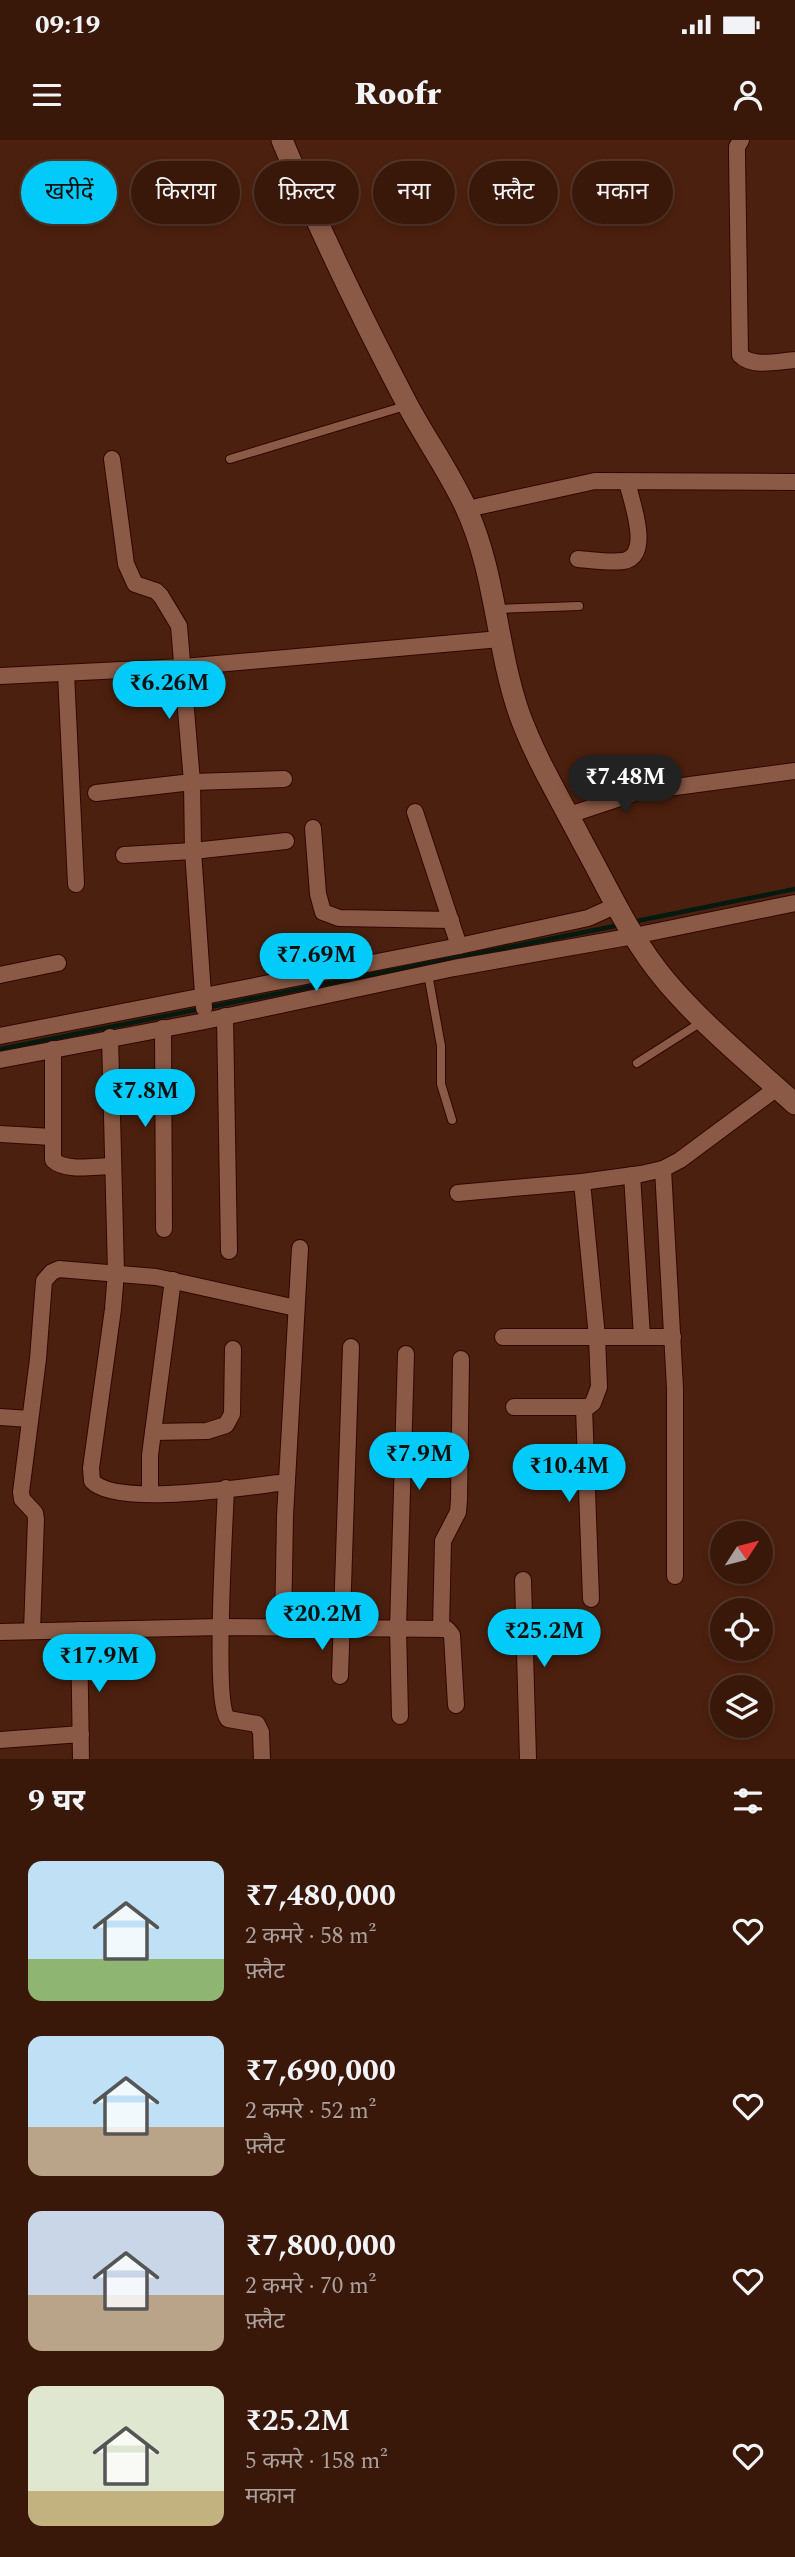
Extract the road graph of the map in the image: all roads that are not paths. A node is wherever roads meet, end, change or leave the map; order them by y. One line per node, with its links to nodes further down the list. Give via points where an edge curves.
1 (282, 140): 4 (street, via 342,276)
2 (741, 140): 3 (street, via 737,147 740,355 755,362)
3 (795, 360)
4 (408, 405): 6 (lane); 9 (street)
5 (112, 459): 14 (street, via 130,576 135,584 156,591 175,615)
6 (230, 459)
7 (627, 482): 8 (street); 9 (street, via 595,481); 10 (street, via 638,552 624,561)
8 (795, 482)
9 (467, 509): 12 (street)
10 (578, 559)
11 (579, 606): 12 (lane)
12 (494, 609): 13 (street)
13 (500, 639): 14 (street); 22 (street, via 523,722)
14 (183, 667): 15 (street); 19 (street)
15 (66, 673): 16 (street); 27 (street)
16 (0, 676)
17 (795, 771): 22 (street, via 645,790)
18 (284, 779): 19 (street)
19 (191, 782): 20 (street); 25 (street)
20 (96, 793)
21 (415, 812): 29 (street)
22 (569, 815): 30 (street)
23 (313, 828): 29 (street, via 323,912 339,918)
24 (286, 841): 25 (street)
25 (193, 851): 26 (street); 35 (street)
26 (124, 855)
27 (76, 884)
28 (795, 903): 30 (street)
29 (451, 920): 31 (street)
30 (625, 920): 31 (street, via 587,918); 33 (street); 37 (street, via 666,981)
31 (459, 946): 35 (street)
32 (58, 963): 34 (street)
33 (428, 974): 36 (street); 46 (lane, via 441,1084)
34 (0, 975)
35 (204, 1009): 36 (street); 38 (street); 39 (street)
36 (225, 1016): 56 (street)
37 (703, 1021): 43 (lane); 44 (street)
38 (163, 1028): 40 (street); 54 (street)
39 (0, 1036)
40 (110, 1037): 41 (street); 49 (street)
41 (52, 1049): 42 (street); 48 (street)
42 (0, 1060)
43 (637, 1063)
44 (777, 1088): 45 (street); 50 (street)
45 (795, 1104)
46 (452, 1120)
47 (0, 1134): 48 (street)
48 (52, 1137): 49 (street, via 53,1160 58,1164)
49 (111, 1166): 57 (street)
50 (663, 1169): 51 (street); 63 (street)
51 (632, 1175): 52 (street); 62 (street)
52 (582, 1182): 53 (street); 61 (street)
53 (458, 1194)
54 (164, 1229)
55 (300, 1248): 59 (street)
56 (229, 1251)
57 (116, 1272): 58 (street); 71 (street, via 59,1269 44,1281); 75 (street, via 90,1476 104,1490)
58 (173, 1280): 59 (street); 72 (street)
59 (296, 1308): 73 (street)
60 (503, 1337): 61 (street)
61 (597, 1337): 62 (street); 69 (street, via 597,1396)
62 (642, 1337): 63 (street)
63 (673, 1337): 76 (street)
64 (351, 1347): 81 (street)
65 (233, 1349): 72 (street, via 232,1414 226,1425 206,1431)
66 (406, 1354): 82 (street)
67 (461, 1359): 83 (street, via 459,1499 458,1512 443,1541)
68 (514, 1407): 69 (street)
69 (584, 1408): 78 (street)
70 (0, 1417): 71 (street)
71 (30, 1419): 85 (street, via 21,1492 36,1519)
72 (153, 1433): 75 (street)
73 (287, 1482): 74 (street); 80 (street)
74 (226, 1489): 75 (street); 79 (street)
75 (150, 1494)
76 (675, 1576)
77 (523, 1580): 94 (street)
78 (591, 1599)
79 (221, 1627): 80 (street); 84 (street); 93 (street, via 223,1713 228,1719 257,1724)
80 (283, 1628): 81 (street)
81 (341, 1628): 82 (street); 87 (street)
82 (398, 1628): 83 (street); 89 (street)
83 (441, 1629): 88 (street, via 452,1635)
84 (79, 1630): 85 (street); 90 (street)
85 (32, 1631): 86 (street)
86 (0, 1632)
87 (340, 1676)
88 (456, 1705)
89 (400, 1716)
90 (81, 1734): 91 (street); 92 (street)
91 (0, 1740)
92 (81, 1759)
93 (262, 1759)
94 (528, 1759)

